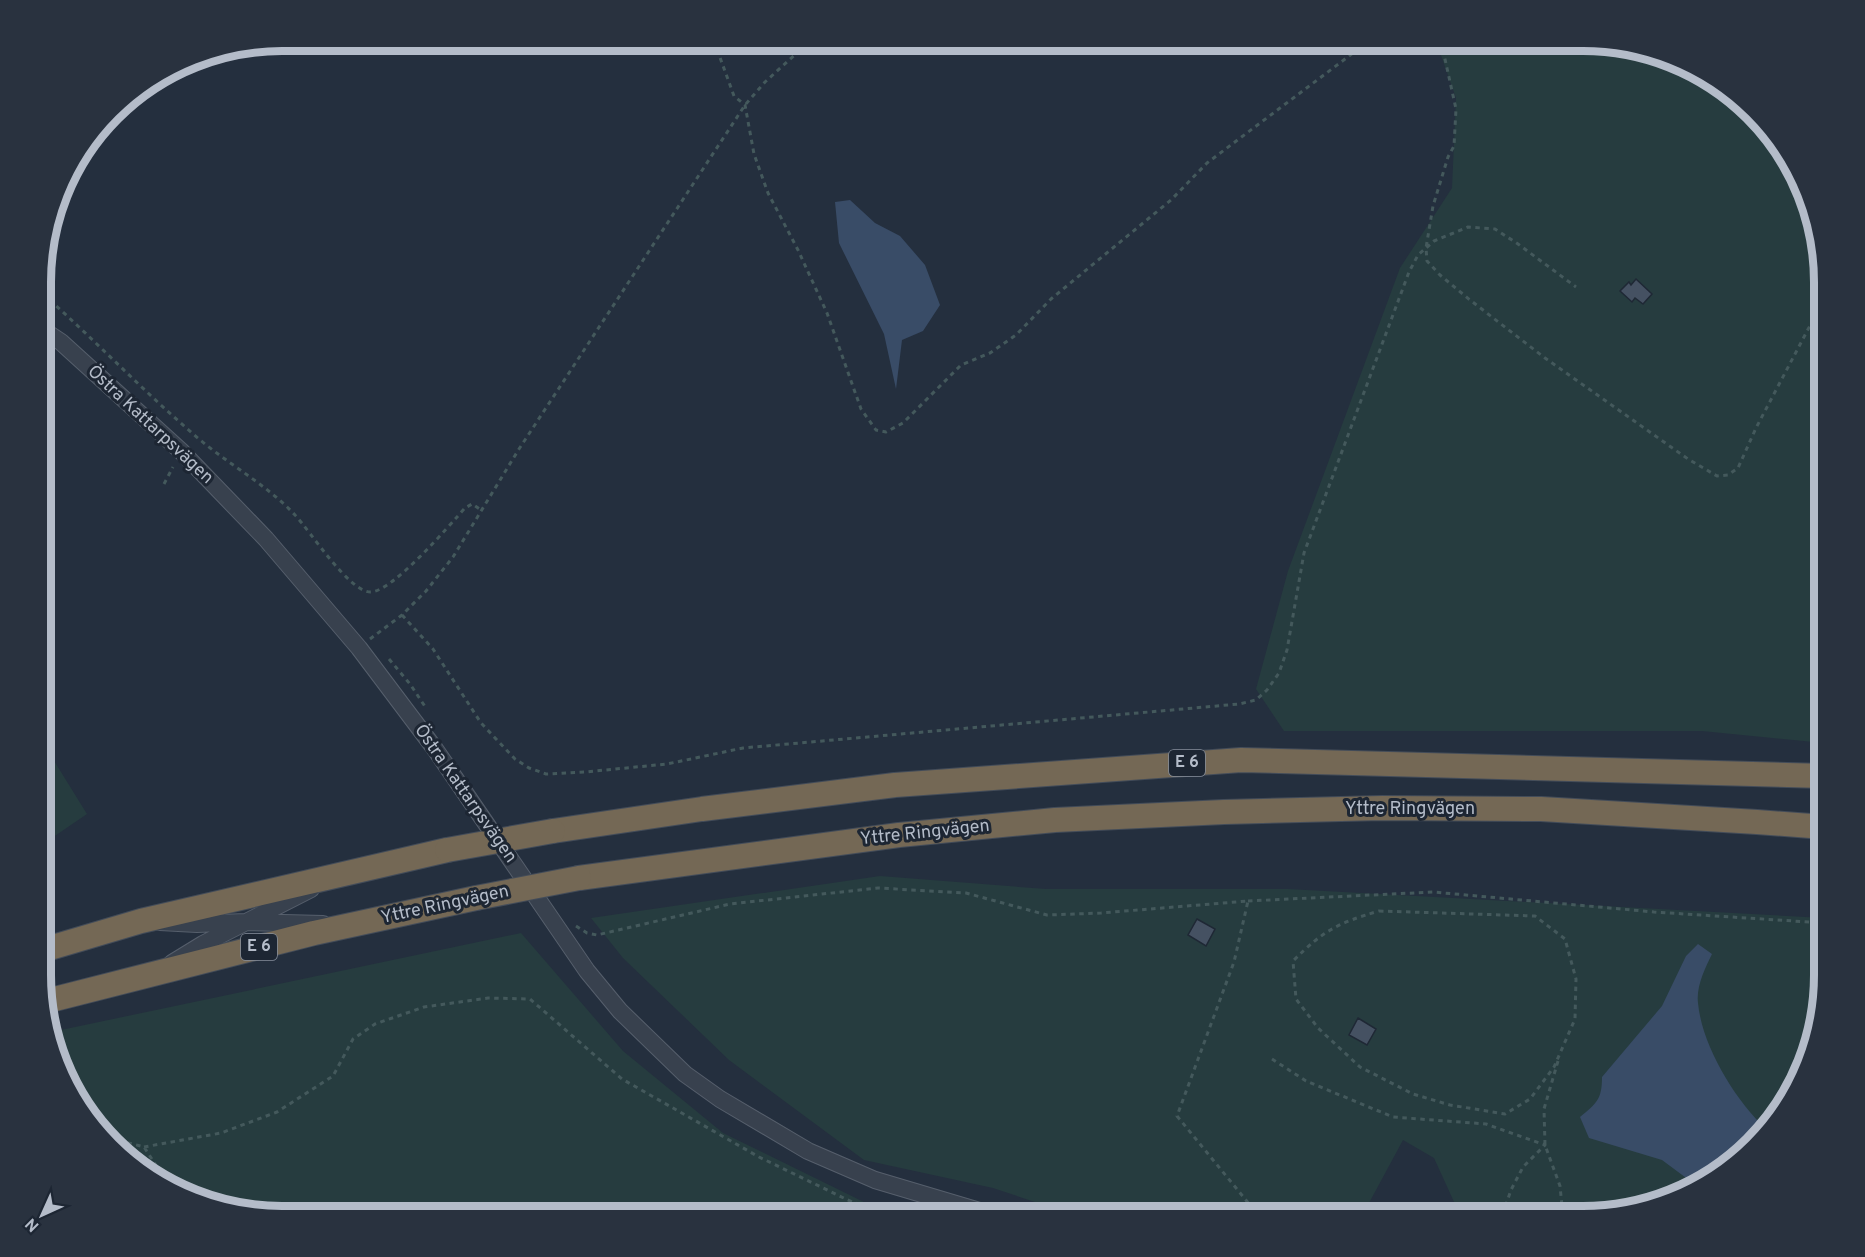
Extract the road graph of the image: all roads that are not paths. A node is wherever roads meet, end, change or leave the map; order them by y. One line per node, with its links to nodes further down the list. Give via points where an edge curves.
1 (51, 335): 11 (street, Östra Kattarpsvägen, via 182,452 266,539 359,648 435,749 587,971 620,1011 685,1074 808,1151 875,1180)
2 (1814, 776): 4 (highway, E 6, bridge, via 1241,759 895,785 702,809 447,849)
3 (1814, 826): 7 (highway, Yttre Ringvägen / E 6, bridge, via 1540,810 1382,808 1055,820 899,835 579,878)
4 (338, 874): 5 (highway, E 6); 6 (street)
5 (141, 921): 6 (street); 8 (highway, E 6)
6 (245, 922): 7 (street); 9 (street)
7 (351, 925): 9 (highway, Yttre Ringvägen / E 6)
8 (51, 948)
9 (156, 973): 10 (highway, Yttre Ringvägen / E 6)
10 (52, 1000)
11 (962, 1206)

